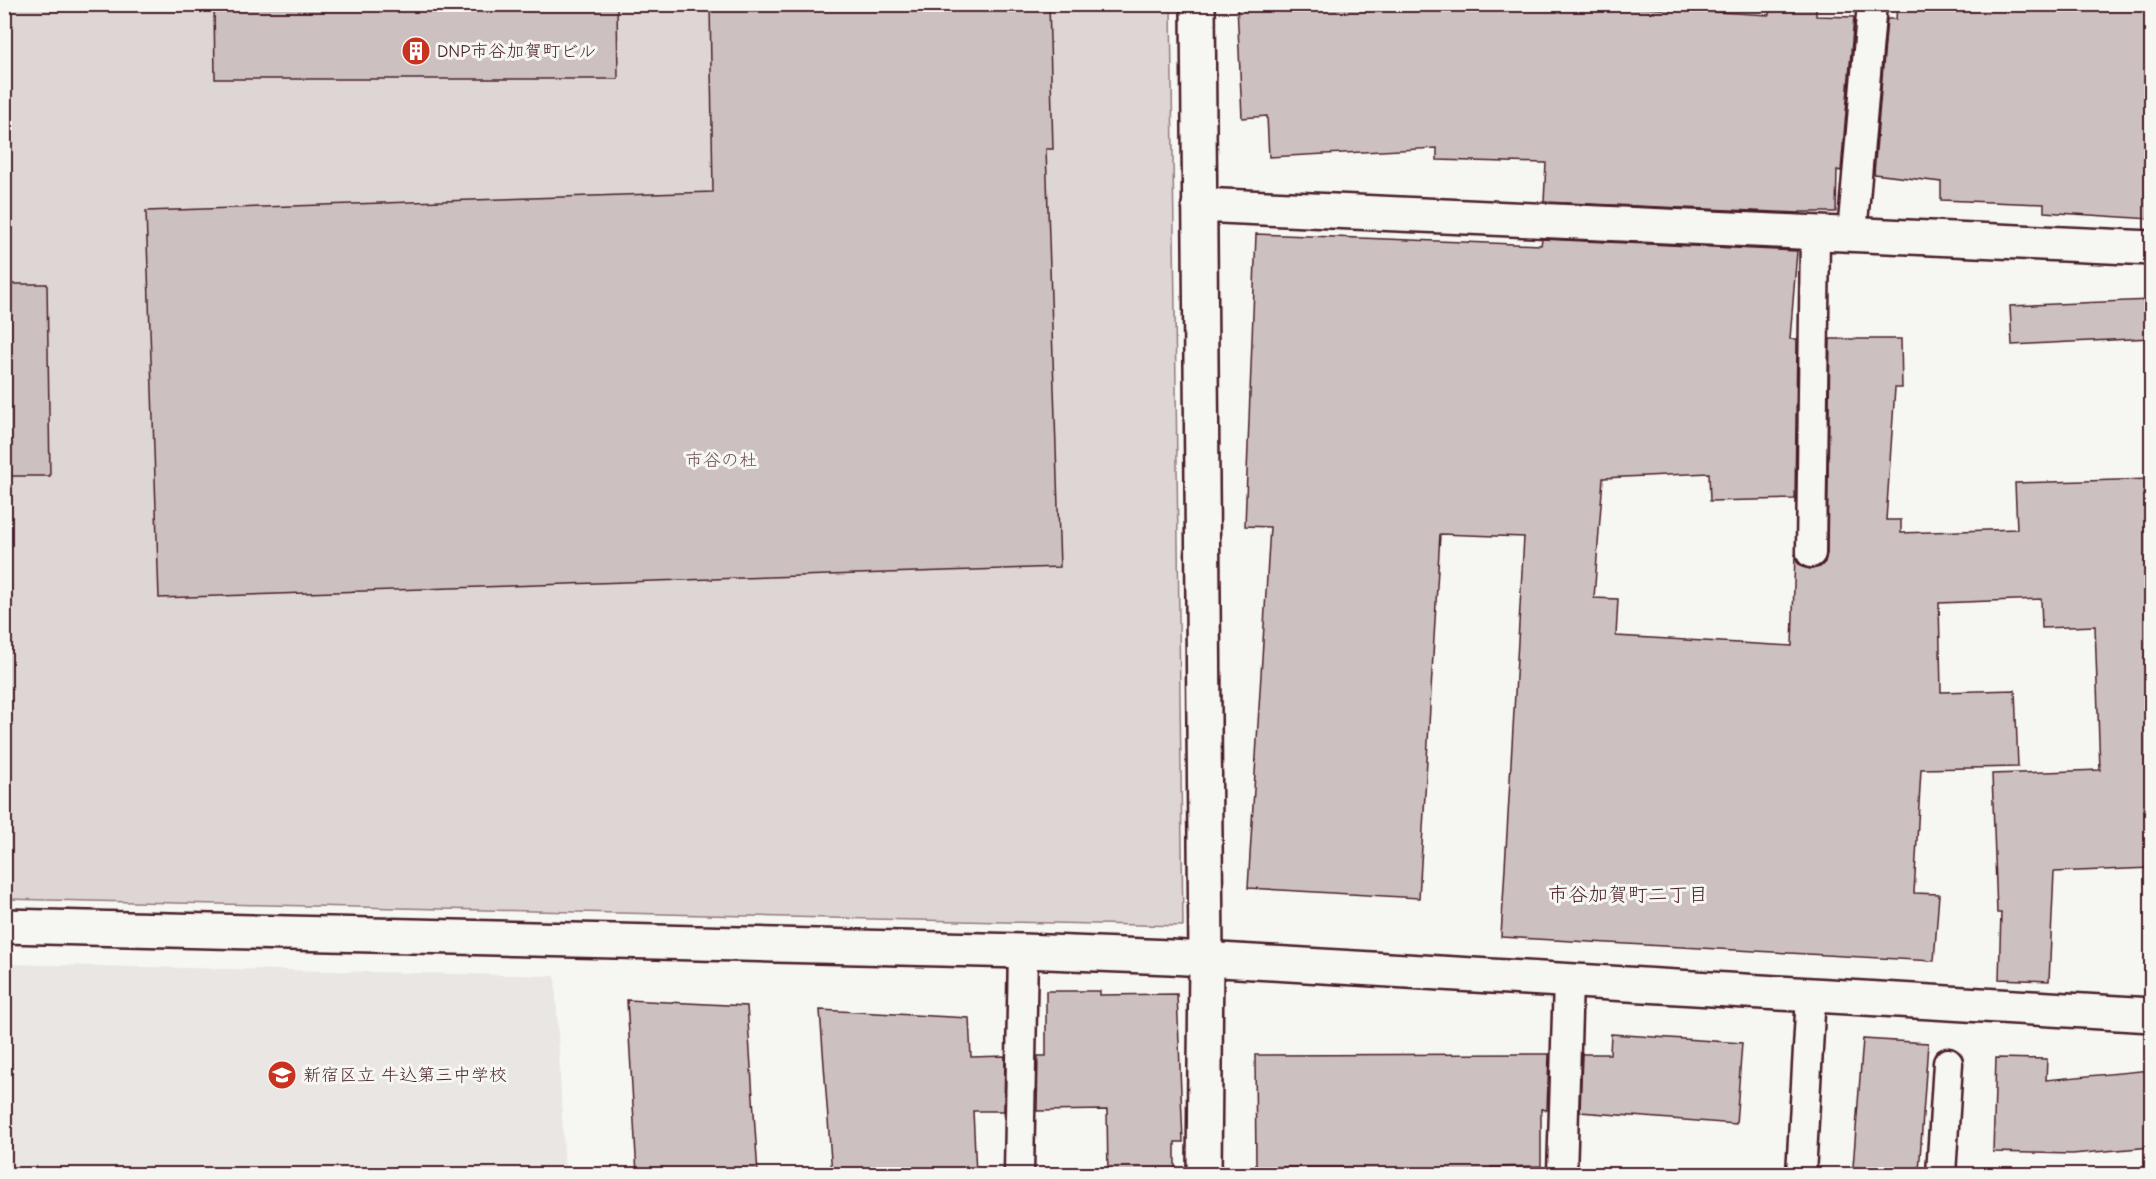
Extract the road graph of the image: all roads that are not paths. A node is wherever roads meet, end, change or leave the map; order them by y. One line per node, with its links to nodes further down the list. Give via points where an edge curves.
1 (1198, 4): 3 (street)
2 (1872, 4): 5 (lane)
3 (1199, 205): 4 (street); 10 (street)
4 (1815, 234): 5 (street); 7 (lane)
5 (1852, 234): 6 (street)
6 (2151, 248)
7 (1811, 553)
8 (4, 926): 9 (street)
9 (1023, 951): 10 (street); 15 (lane)
10 (1206, 959): 11 (street); 16 (street)
11 (1568, 981): 12 (street); 17 (lane)
12 (1811, 995): 13 (street); 18 (lane)
13 (2151, 1015)
14 (1948, 1063): 19 (lane)
15 (1019, 1174)
16 (1204, 1174)
17 (1562, 1174)
18 (1801, 1174)
19 (1941, 1174)

